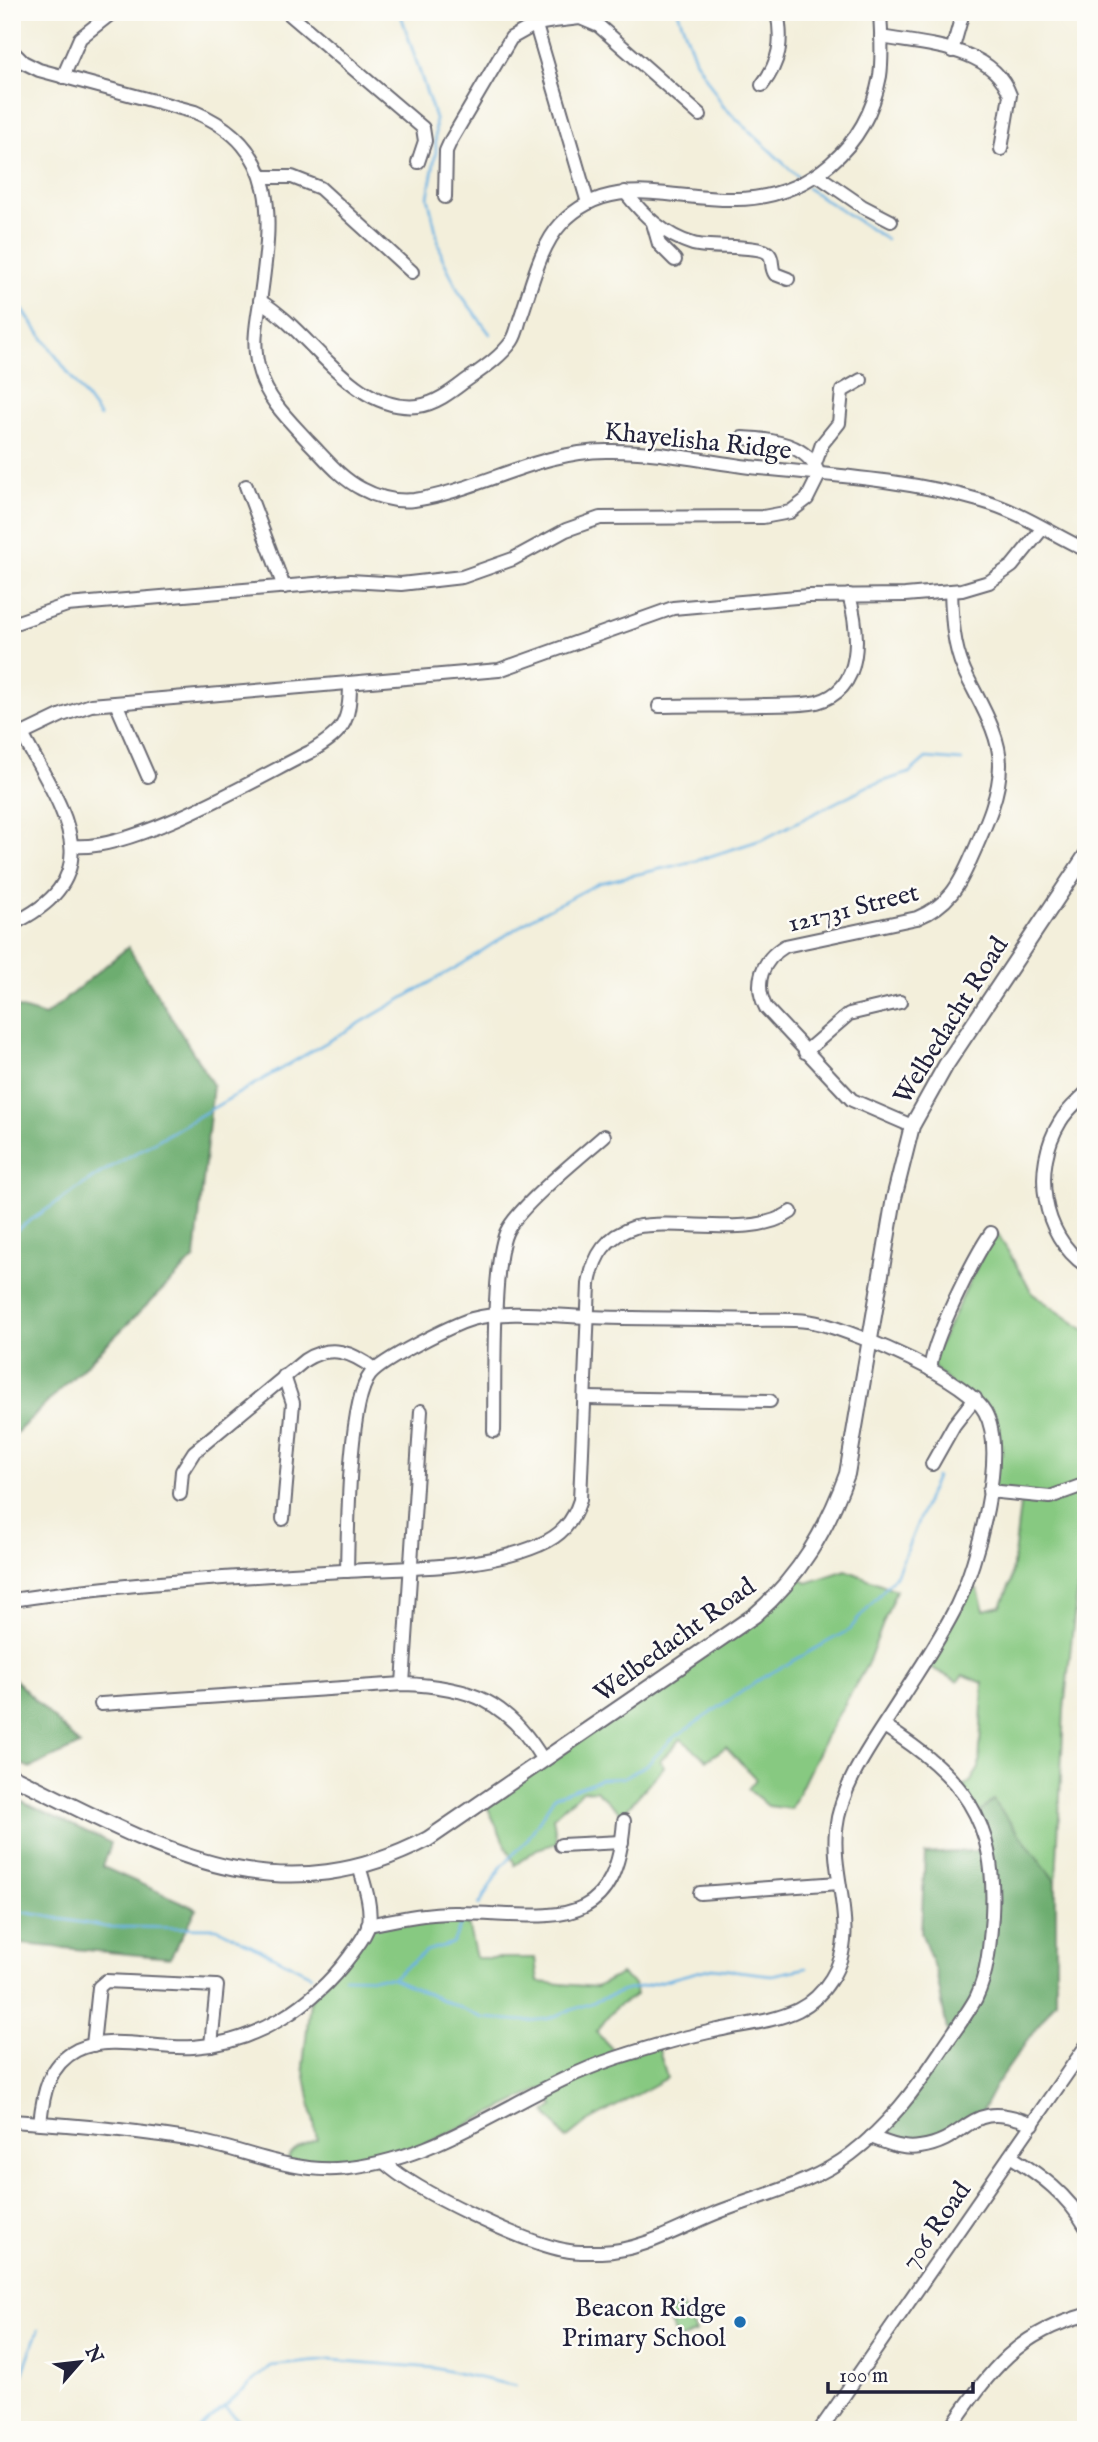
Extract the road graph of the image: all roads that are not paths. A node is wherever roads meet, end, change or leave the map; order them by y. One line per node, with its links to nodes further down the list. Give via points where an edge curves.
1 (113, 12): 10 (street, via 80,38)
2 (287, 12): 14 (street, via 423,128 425,141)
3 (778, 12): 11 (street, via 780,52)
4 (880, 12): 7 (street)
5 (963, 12): 9 (street)
6 (534, 18): 12 (street, via 580,18 599,26); 18 (street, via 511,38 451,140 446,151); 19 (street)
7 (881, 37): 9 (street); 15 (street, via 880,73 866,118 847,151)
8 (12, 51): 10 (street, via 23,62)
9 (952, 51): 13 (street, via 986,64 1006,85 1009,111)
10 (64, 77): 16 (street, via 216,121 240,140)
11 (762, 85)
12 (700, 115)
13 (1001, 149)
14 (418, 162)
15 (817, 175): 17 (street, via 760,198); 20 (street)
16 (263, 177): 23 (street, via 292,177 320,188); 25 (street, Khayelisha Ridge, via 268,201)
17 (625, 192): 19 (street); 21 (street)
18 (445, 197)
19 (587, 202): 25 (street, via 558,226 514,338 495,359 432,403 395,406 368,397)
20 (891, 221)
21 (653, 223): 22 (street, via 659,244); 24 (street, via 676,238 704,247 762,249 770,257 772,271)
22 (675, 260)
23 (412, 272)
24 (788, 279)
25 (260, 301): 28 (street, Khayelisha Ridge, via 256,356 267,391 336,470 375,495 413,500 548,460 607,451)
26 (861, 380): 28 (street, via 842,391 839,423 822,444)
27 (742, 438): 28 (street, via 783,442)
28 (817, 470): 30 (street, Khayelisha Ridge, via 958,495 1000,507); 32 (street, via 807,499 790,512 763,517 600,518 462,577 401,584 350,581)
29 (246, 486): 32 (street)
30 (1042, 529): 31 (street, Khayelisha Ridge); 33 (street, via 1021,558 989,582)
31 (1086, 550)
32 (284, 587): 35 (street, via 67,605)
33 (951, 591): 34 (street); 45 (street, 121731 Street, via 958,653 999,751 1000,773 993,802 957,889 935,911 785,946 766,963 760,977 763,1002)
34 (849, 595): 36 (street, via 673,608 499,670); 38 (street, via 856,619 855,661 846,680 830,696 806,703)
35 (12, 624)
36 (350, 684): 37 (street); 41 (street, via 344,726 310,752 127,840)
37 (116, 703): 39 (street, via 62,715); 40 (street)
38 (659, 706)
39 (17, 737): 41 (street, via 64,817)
40 (148, 776)
41 (74, 846): 43 (street, via 67,876 55,896)
42 (1086, 855): 47 (street, Welbedacht Road, via 946,1065)
43 (12, 924)
44 (900, 1002): 45 (street, via 849,1014)
45 (805, 1052): 47 (street, 121731 Street, via 852,1100)
46 (1086, 1093): 51 (street, via 1060,1121 1044,1174 1048,1216)
47 (912, 1126): 54 (street, Welbedacht Road, via 894,1198)
48 (604, 1136): 52 (street, via 507,1230)
49 (791, 1212): 53 (street, via 761,1224 661,1224 623,1230 605,1244 594,1262)
50 (991, 1233): 56 (street, via 934,1349)
51 (1086, 1266)
52 (497, 1315): 53 (street); 55 (street, via 463,1322); 62 (street)
53 (587, 1317): 54 (street, via 806,1321); 58 (street)
54 (871, 1342): 56 (street); 74 (street, Welbedacht Road, via 847,1474 830,1517 793,1576 742,1626)
55 (374, 1369): 57 (street, via 348,1352 328,1350); 69 (street, via 359,1402)
56 (931, 1370): 59 (street)
57 (284, 1376): 66 (street, via 194,1452 183,1471); 67 (street, via 293,1403)
58 (585, 1398): 60 (street); 68 (street, via 582,1492 572,1520 560,1533 523,1550)
59 (975, 1398): 63 (street); 65 (street, via 993,1433)
60 (770, 1401)
61 (421, 1411): 68 (street)
62 (495, 1431)
63 (932, 1464)
64 (1086, 1484): 65 (street, via 1050,1497)
65 (989, 1491): 73 (street, via 974,1560 959,1601)
66 (180, 1494)
67 (283, 1518)
68 (410, 1570): 69 (street); 71 (street)
69 (347, 1571): 70 (street, via 86,1589)
70 (12, 1600)
71 (403, 1684): 72 (street); 74 (street, via 441,1686 485,1700 517,1722)
72 (101, 1704)
73 (884, 1726): 80 (street, via 841,1804 836,1834); 89 (street, via 939,1764 963,1794 985,1837 993,1896 988,1955 975,1999 907,2100)
74 (543, 1760): 79 (street, Welbedacht Road, via 428,1839)
75 (12, 1776): 79 (street, Welbedacht Road, via 199,1862 275,1875)
76 (624, 1821): 77 (street)
77 (622, 1842): 78 (street); 82 (street, via 608,1887 592,1904 579,1909 518,1916 432,1914)
78 (561, 1845)
79 (359, 1866): 82 (street)
80 (839, 1883): 81 (street); 91 (street, via 845,1930 840,1964 823,1990 803,2008 613,2059 545,2086 426,2149)
81 (700, 1893)
82 (368, 1925): 84 (street, via 346,1962 311,1998 271,2025)
83 (93, 2045): 84 (street); 84 (street, via 99,1987 106,1981 217,1986); 87 (street, via 71,2054 52,2073 43,2095)
84 (211, 2045)
85 (1086, 2046): 88 (street, 706 Road)
86 (12, 2121): 87 (street)
87 (40, 2123): 91 (street, via 193,2140 309,2169)
88 (1033, 2124): 89 (street, via 994,2113 919,2147 899,2147); 90 (street, 706 Road)
89 (872, 2137): 91 (street, via 811,2178 642,2244 606,2252 566,2251 541,2244 412,2185)
90 (1010, 2156): 92 (street, via 1058,2189); 94 (street, 706 Road)
91 (384, 2162)
92 (1086, 2227)
93 (1086, 2315): 95 (street, via 1046,2328 1013,2349)
94 (820, 2430)
95 (949, 2430)

